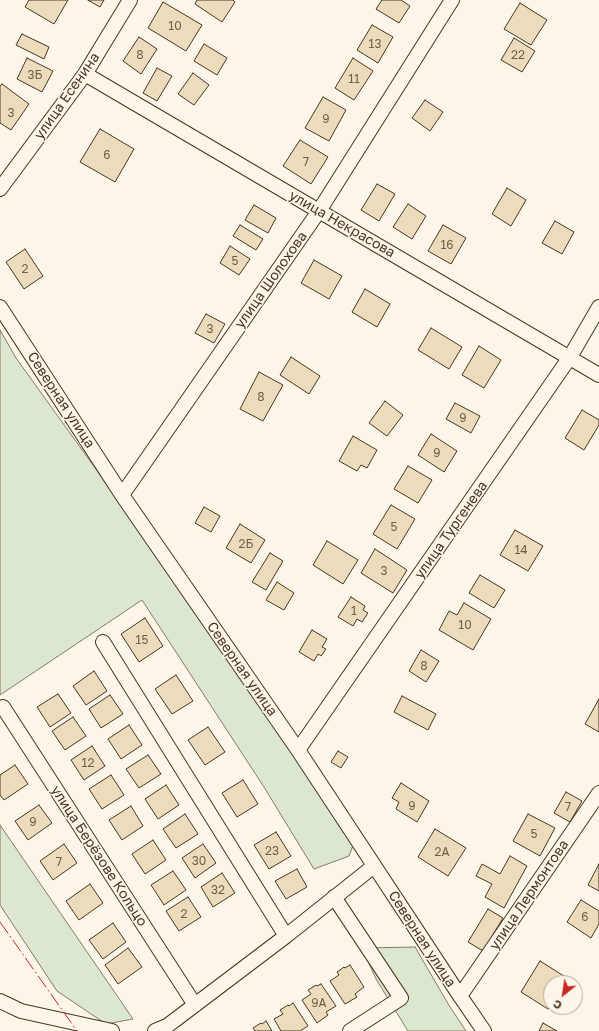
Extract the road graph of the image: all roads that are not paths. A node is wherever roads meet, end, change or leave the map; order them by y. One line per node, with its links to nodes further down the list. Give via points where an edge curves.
1 (130, 0): 3 (street, улица Есенина)
2 (452, 0): 5 (street, улица Шолохова)
3 (85, 74): 4 (street, улица Есенина); 5 (street, улица Некрасова)
4 (0, 189)
5 (320, 211): 8 (street, улица Некрасова); 10 (street, улица Шолохова)
6 (0, 307): 10 (street, Северная улица)
7 (599, 307): 8 (street, улица Тургенева)
8 (570, 357): 9 (street, улица Некрасова); 13 (street, улица Тургенева)
9 (599, 375)
10 (122, 495): 13 (street, Северная улица)
11 (103, 642): 17 (street)
12 (3, 707): 20 (street, улица Берёзове Кольцо)
13 (298, 750): 15 (street, Северная улица)
14 (599, 793): 18 (street, улица Лермонтова)
15 (374, 866): 16 (street); 18 (street, Северная улица)
16 (334, 897): 17 (street); 23 (street, via 401,998)
17 (286, 936): 20 (street)
18 (460, 996): 24 (street, Северная улица)
19 (0, 1001): 21 (street, via 21,1012)
20 (195, 1004): 22 (street, via 167,1026)
21 (112, 1031)
22 (155, 1031)
23 (350, 1031)
24 (484, 1031)

